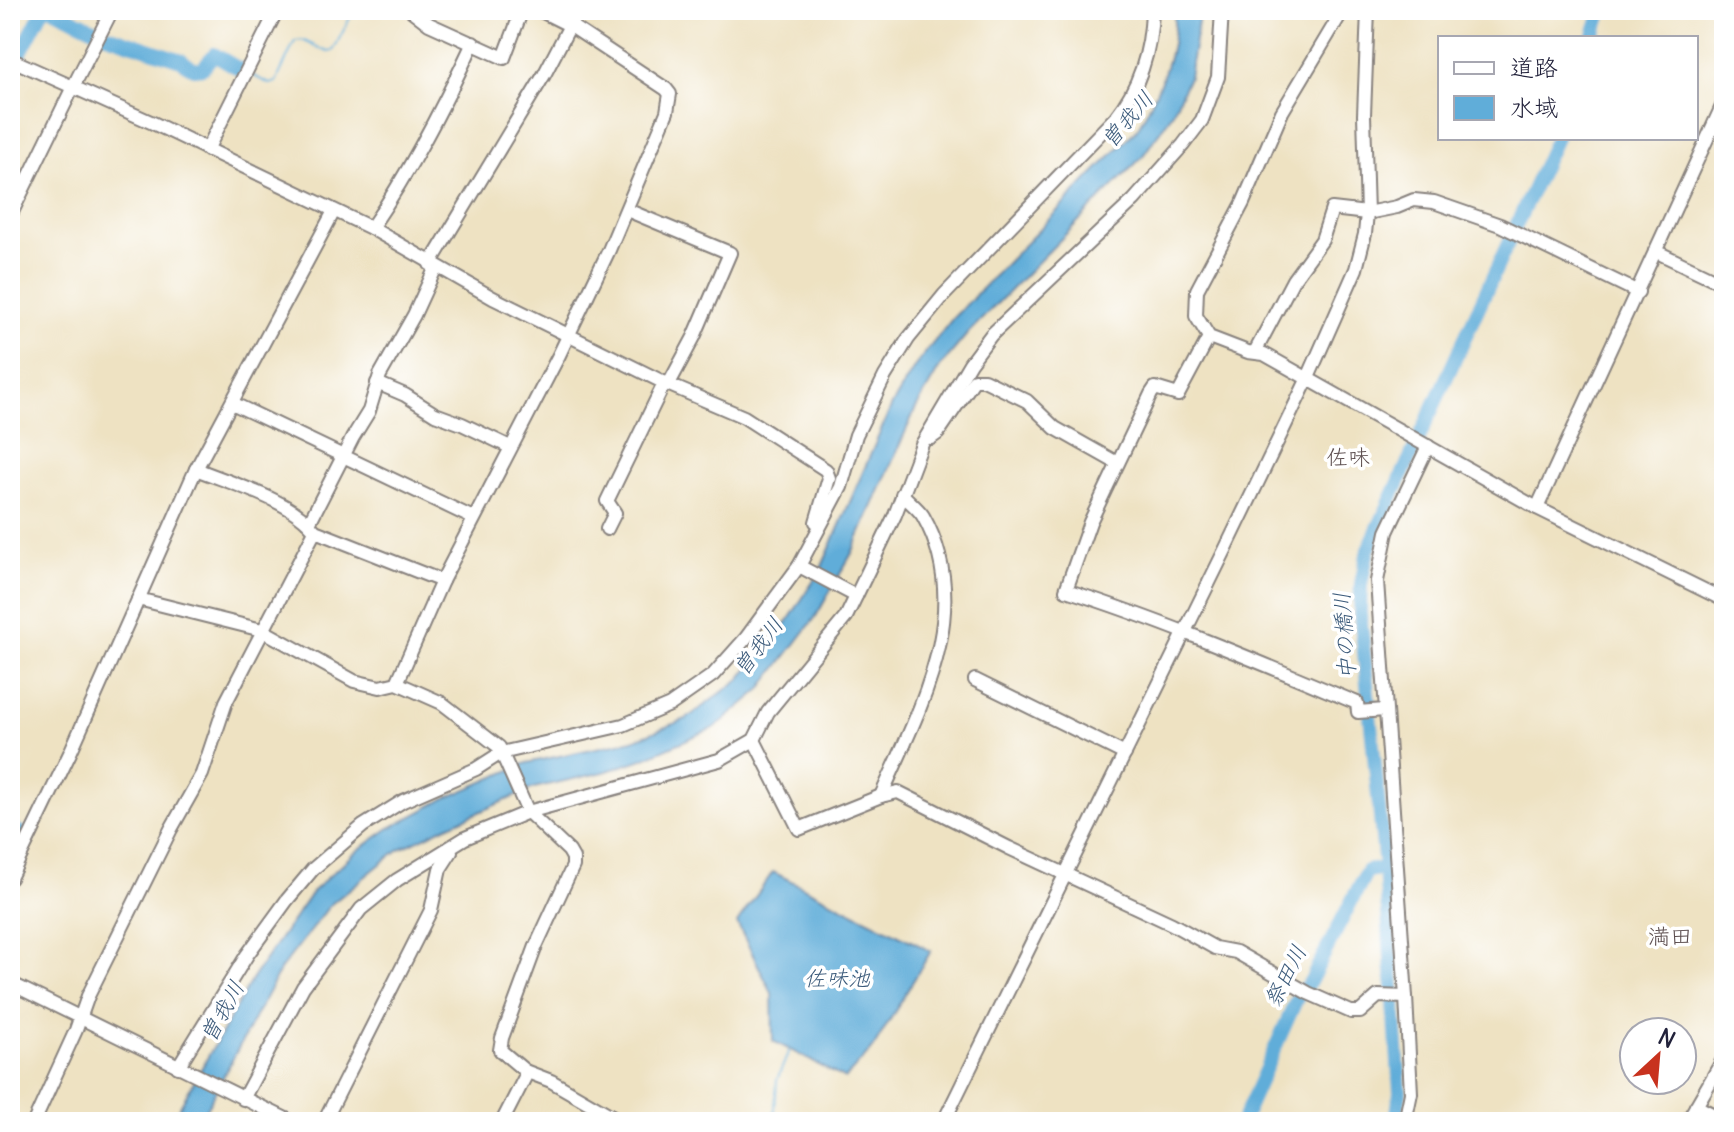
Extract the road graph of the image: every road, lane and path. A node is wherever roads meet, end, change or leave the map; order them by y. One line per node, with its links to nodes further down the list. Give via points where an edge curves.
1 (112, 10): 14 (street)
2 (277, 10): 16 (street)
3 (411, 10): 12 (street)
4 (522, 10): 12 (street, via 504,58)
5 (539, 10): 11 (street)
6 (578, 10): 11 (street)
7 (1152, 10): 44 (street, via 1147,51 1132,96 908,339 856,435 841,487)
8 (1222, 10): 33 (street, via 1218,77 1202,120 1134,200 991,335)
9 (1343, 10): 27 (street, via 1282,112 1243,203 1198,283 1196,316)
10 (1368, 10): 19 (street)
11 (571, 26): 17 (street, via 670,94); 23 (street)
12 (473, 43): 21 (street, via 395,194)
13 (11, 62): 14 (street)
14 (73, 87): 16 (street); 20 (street)
15 (1724, 102): 22 (street)
16 (207, 150): 18 (street)
17 (627, 210): 26 (street); 31 (street, via 730,253)
18 (334, 211): 21 (street); 32 (street)
19 (1367, 213): 25 (street, via 1414,200 1434,202 1500,225); 28 (street, via 1332,209 1322,240 1288,288); 29 (street, via 1356,269)
20 (10, 216)
21 (371, 228): 23 (street)
22 (1655, 251): 24 (street); 25 (street)
23 (433, 265): 26 (street); 30 (street)
24 (1724, 284)
25 (1638, 292): 40 (street)
26 (569, 334): 31 (street); 35 (street)
27 (1209, 337): 28 (street); 37 (street, via 1178,395 1155,388)
28 (1255, 352): 29 (street)
29 (1307, 380): 34 (street); 51 (street)
30 (377, 383): 35 (street); 36 (street, via 369,411)
31 (667, 384): 43 (street, via 607,501 615,513); 44 (street, via 744,417 826,470 829,478)
32 (232, 403): 36 (street); 38 (street)
33 (922, 444): 37 (street, via 938,433 974,380 984,380 1027,401 1055,428); 39 (street)
34 (1428, 446): 40 (street); 54 (street, via 1381,555 1377,581)
35 (510, 447): 41 (street)
36 (343, 458): 41 (street); 42 (street)
37 (1117, 463): 51 (street, via 1066,590)
38 (196, 469): 42 (street, via 274,501); 48 (street)
39 (902, 494): 47 (street); 58 (street, via 922,515 932,539 946,602 934,668)
40 (1537, 508): 49 (street)
41 (473, 518): 46 (street)
42 (312, 527): 46 (street); 50 (street)
43 (607, 529)
44 (808, 548): 45 (street)
45 (802, 568): 47 (street); 57 (street, via 722,666 684,697 623,725)
46 (442, 581): 53 (street)
47 (853, 594): 55 (street, via 846,617 768,712)
48 (138, 599): 50 (street); 62 (street)
49 (1724, 600)
50 (262, 630): 53 (street, via 354,681 380,687); 65 (street, via 226,702 202,774)
51 (1185, 632): 54 (street, via 1357,703 1358,712); 56 (street)
52 (975, 680): 56 (street)
53 (397, 683): 57 (street, via 442,703 487,736)
54 (1384, 710): 64 (street)
55 (754, 740): 58 (street, via 799,829); 59 (street, via 719,760)
56 (1125, 754): 61 (street)
57 (504, 757): 59 (street); 67 (street, via 403,801 363,826 313,869 247,955)
58 (881, 796): 61 (street, via 898,792)
59 (527, 810): 60 (street); 68 (street, via 569,851 573,866 502,1038 500,1050)
60 (465, 838): 69 (street, via 361,909 303,987); 74 (street, via 442,863 431,910)
61 (1066, 874): 64 (street, via 1351,1012 1360,1012 1378,996); 77 (street)
62 (10, 878)
63 (10, 983): 65 (street)
64 (1405, 997): 78 (street, via 1411,1093)
65 (79, 1018): 67 (street); 72 (street)
66 (1724, 1058): 70 (street)
67 (178, 1067): 69 (street)
68 (525, 1071): 75 (street); 76 (street)
69 (239, 1097): 73 (street)
70 (1696, 1106): 71 (street); 79 (street)
71 (1724, 1120)
72 (34, 1122)
73 (292, 1122)
74 (324, 1122)
75 (502, 1122)
76 (622, 1122)
77 (945, 1122)
78 (1405, 1122)
79 (1687, 1122)

